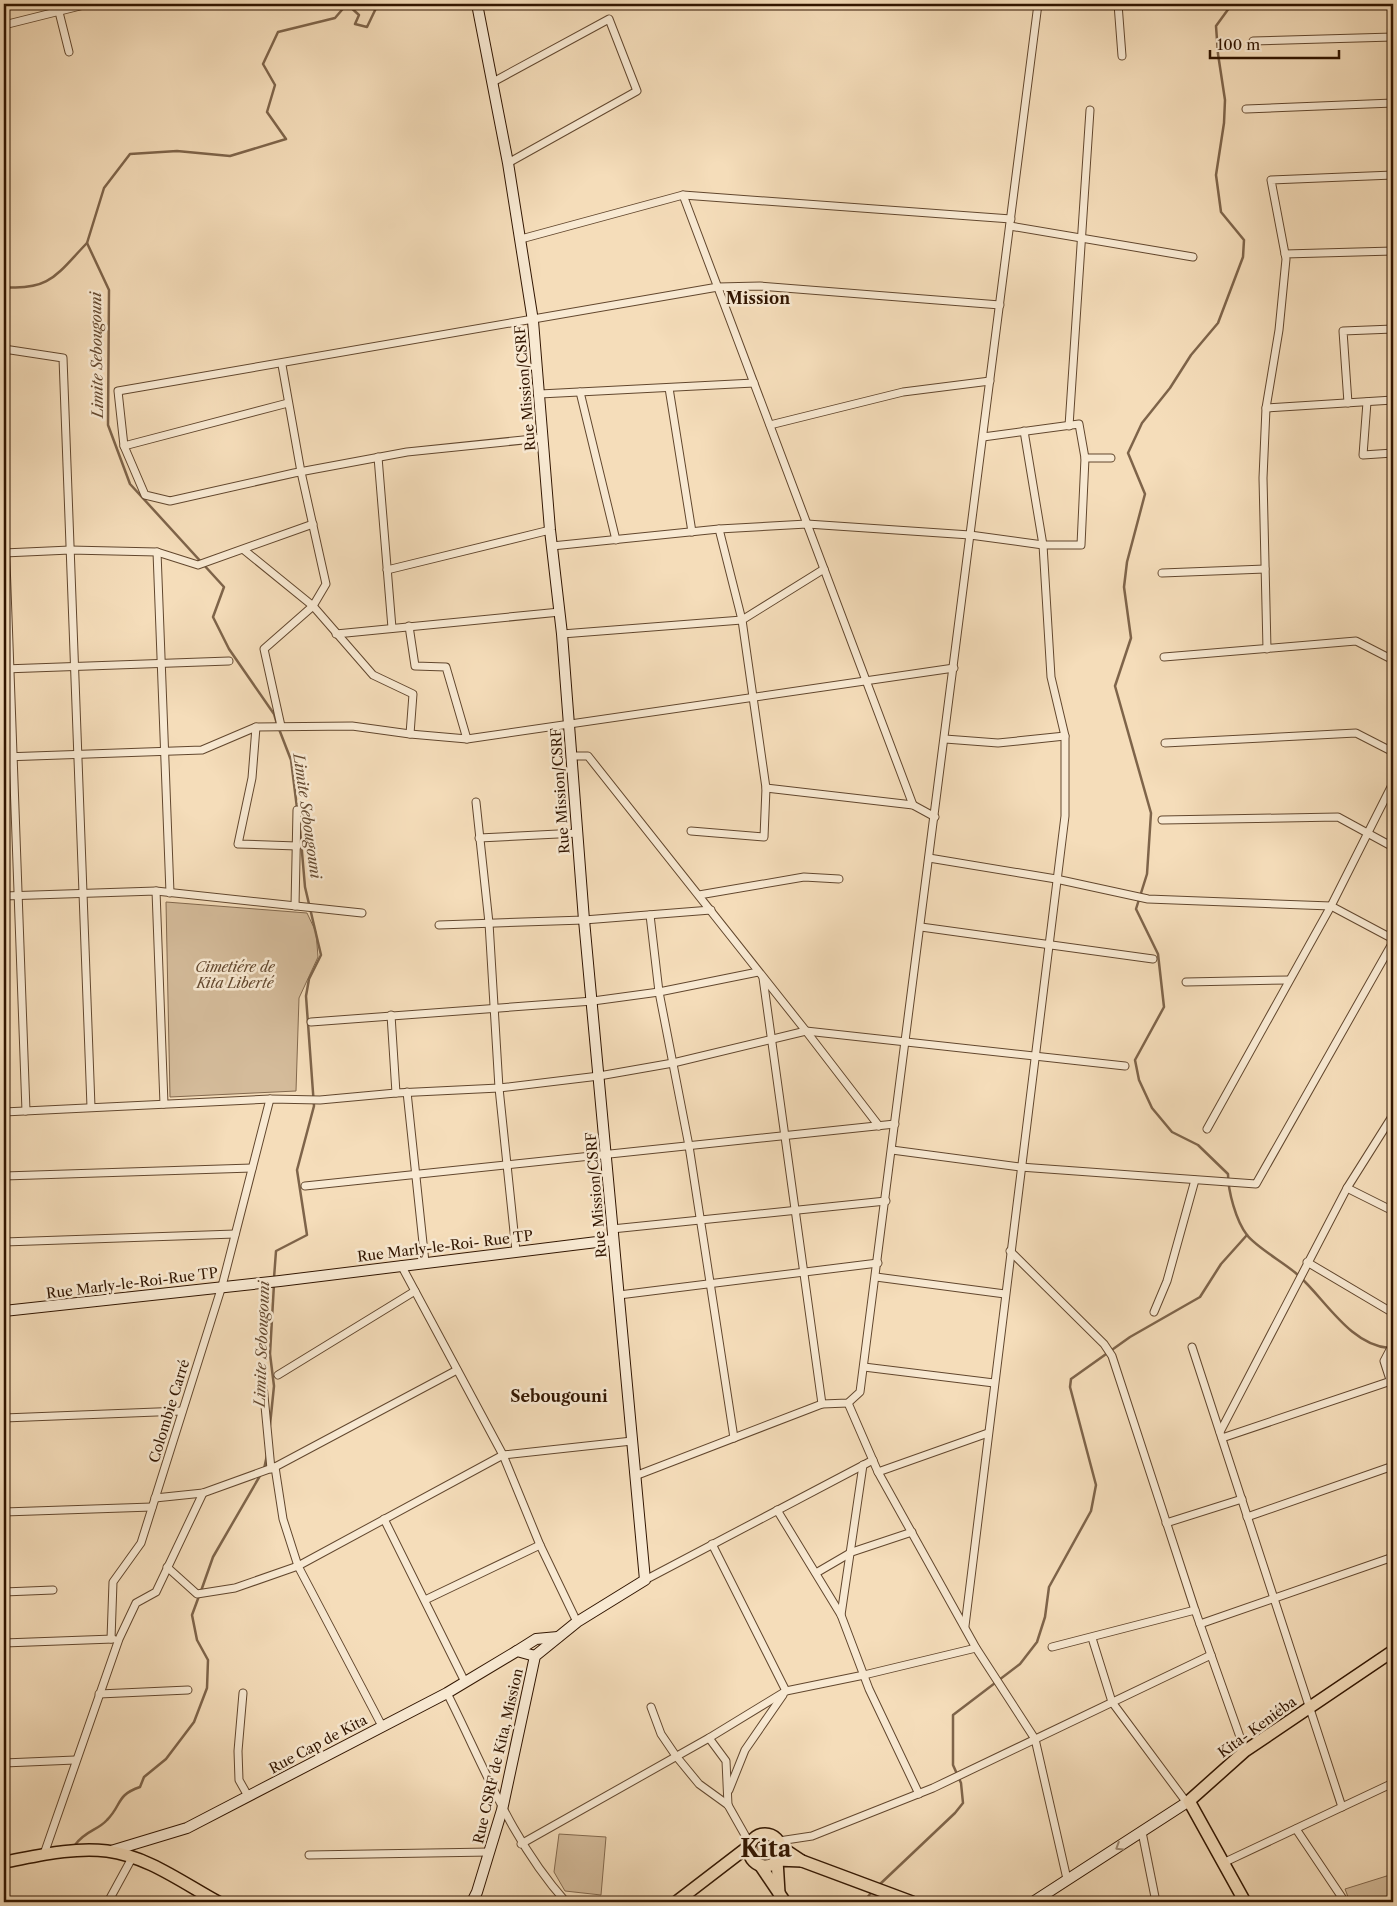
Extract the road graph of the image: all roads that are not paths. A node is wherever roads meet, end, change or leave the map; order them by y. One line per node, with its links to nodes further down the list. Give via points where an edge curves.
1 (57, 4): 6 (street)
2 (88, 4): 6 (street)
3 (477, 4): 12 (main road, Rue Mission/CSRF)
4 (1038, 4): 19 (street)
5 (1118, 4): 11 (street)
6 (59, 12): 7 (street); 10 (street)
7 (4, 24)
8 (1393, 37): 9 (street)
9 (1253, 41)
10 (69, 52)
11 (1122, 56)
12 (493, 82): 16 (main road, Rue Mission/CSRF); 16 (street, via 609,19 636,91)
13 (1393, 103): 14 (street)
14 (1246, 109)
15 (1090, 110): 20 (street)
16 (508, 163): 21 (main road, Rue Mission/CSRF)
17 (1393, 175): 23 (street, via 1271,180)
18 (683, 195): 19 (street); 21 (street); 25 (street)
19 (1010, 222): 20 (street); 26 (street)
20 (1081, 238): 24 (street); 42 (street)
21 (521, 239): 27 (main road, Rue Mission/CSRF)
22 (1393, 251): 23 (street)
23 (1285, 254): 40 (street, via 1279,330)
24 (1193, 257)
25 (718, 287): 26 (street, via 760,286); 27 (street); 32 (street)
26 (1000, 305): 31 (street)
27 (533, 321): 30 (street); 35 (main road, Rue Mission/CSRF)
28 (1393, 329): 37 (street, via 1343,331)
29 (4, 349): 62 (street, via 64,358)
30 (282, 365): 39 (street); 46 (street, via 118,391)
31 (990, 381): 41 (street, via 903,392); 44 (street)
32 (754, 383): 33 (street); 41 (street)
33 (669, 388): 34 (street); 57 (street)
34 (580, 392): 35 (street); 59 (street)
35 (540, 394): 45 (main road, Rue Mission/CSRF)
36 (1393, 400): 38 (street)
37 (1348, 402): 38 (street); 40 (street)
38 (1367, 402): 47 (street, via 1363,455)
39 (288, 403): 46 (street); 51 (street)
40 (1266, 408): 67 (street, via 1263,478)
41 (770, 425): 54 (street)
42 (1069, 426): 43 (street); 49 (street, via 1079,424)
43 (1024, 431): 44 (street); 60 (street)
44 (983, 437): 58 (street)
45 (543, 438): 48 (street); 56 (main road, Rue Mission/CSRF)
46 (124, 446): 51 (street, via 145,494 170,501)
47 (1393, 453)
48 (378, 457): 51 (street); 68 (street)
49 (1085, 458): 50 (street); 60 (street, via 1081,546)
50 (1111, 458)
51 (300, 472): 53 (street)
52 (4, 507): 64 (street)
53 (313, 524): 63 (street); 70 (street, via 326,584)
54 (807, 524): 55 (street); 58 (street); 66 (street)
55 (718, 529): 57 (street); 72 (street)
56 (550, 530): 61 (main road, Rue Mission/CSRF); 68 (street)
57 (692, 532): 59 (street)
58 (970, 535): 60 (street); 83 (street)
59 (616, 540): 61 (street)
60 (1043, 545): 91 (street, via 1051,677)
61 (552, 546): 71 (main road, Rue Mission/CSRF)
62 (70, 550): 64 (street); 65 (street); 82 (street)
63 (244, 550): 65 (street, via 198,564); 70 (street)
64 (5, 552): 84 (street)
65 (157, 552): 81 (street)
66 (824, 569): 72 (street); 85 (street)
67 (1265, 569): 69 (street); 77 (street)
68 (387, 570): 74 (street)
69 (1162, 573)
70 (313, 606): 75 (street); 87 (street, via 264,649)
71 (560, 612): 73 (street); 76 (main road, Rue Mission/CSRF)
72 (742, 620): 76 (street); 86 (street)
73 (410, 626): 74 (street); 92 (street, via 415,666 446,667)
74 (392, 628): 75 (street)
75 (336, 634): 90 (street, via 373,676 413,694)
76 (562, 634): 88 (main road, Rue Mission/CSRF)
77 (1267, 649): 78 (street); 79 (street, via 1356,641)
78 (1164, 658)
79 (1393, 660)
80 (229, 661): 81 (street)
81 (161, 664): 82 (street); 95 (street)
82 (75, 667): 84 (street); 97 (street)
83 (954, 668): 85 (street); 93 (street)
84 (7, 669): 100 (street)
85 (866, 680): 86 (street); 104 (street)
86 (753, 698): 88 (street); 102 (street)
87 (282, 726): 89 (street); 90 (street, via 352,726)
88 (569, 726): 92 (street); 98 (main road, Rue Mission/CSRF)
89 (256, 727): 95 (street, via 202,750); 112 (street, via 252,778 238,844)
90 (410, 734): 92 (street)
91 (1065, 736): 93 (street, via 998,743); 116 (street, via 1065,816)
92 (467, 739)
93 (944, 739): 106 (street)
94 (1165, 743): 96 (street, via 1356,733)
95 (164, 751): 97 (street); 118 (street)
96 (1393, 752)
97 (78, 754): 100 (street); 119 (street)
98 (572, 756): 109 (main road, Rue Mission/CSRF); 120 (street, via 588,756)
99 (4, 757): 100 (street)
100 (13, 757): 122 (street)
101 (1393, 783): 110 (street)
102 (766, 788): 104 (street); 108 (street, via 764,838)
103 (476, 802): 111 (street)
104 (913, 804): 106 (street)
105 (297, 810): 112 (street)
106 (934, 817): 114 (street)
107 (1162, 820): 110 (street, via 1338,817)
108 (691, 831)
109 (578, 833): 111 (street); 128 (main road, Rue Mission/CSRF)
110 (1367, 833): 113 (street); 124 (street)
111 (479, 838): 129 (street)
112 (296, 846): 123 (street)
113 (1393, 848)
114 (929, 858): 116 (street); 131 (street)
115 (839, 879): 120 (street, via 804,877)
116 (1056, 879): 124 (street, via 1148,899); 133 (street)
117 (156, 891): 118 (street); 119 (street); 154 (street)
118 (170, 893): 123 (street)
119 (83, 894): 122 (street); 155 (street)
120 (699, 895): 125 (street)
121 (4, 896): 122 (street)
122 (18, 896): 156 (street)
123 (295, 906): 126 (street)
124 (1331, 906): 132 (street); 136 (street)
125 (711, 910): 127 (street); 135 (street)
126 (362, 913)
127 (650, 915): 128 (street); 138 (street)
128 (584, 920): 129 (street); 139 (main road, Rue Mission/CSRF)
129 (489, 923): 130 (street); 140 (street)
130 (439, 925)
131 (920, 927): 133 (street); 145 (street)
132 (1393, 941): 171 (street, via 1256,1184)
133 (1048, 945): 134 (street); 146 (street)
134 (1153, 959)
135 (761, 975): 138 (street); 143 (street); 144 (street)
136 (1289, 980): 137 (street); 161 (street)
137 (1186, 982)
138 (659, 992): 139 (street); 147 (street)
139 (593, 1001): 140 (street); 149 (main road, Rue Mission/CSRF)
140 (493, 1007): 141 (street); 150 (street)
141 (391, 1015): 142 (street); 152 (street)
142 (311, 1022)
143 (806, 1030): 144 (street); 145 (street); 160 (street)
144 (770, 1039): 147 (street); 162 (street)
145 (906, 1042): 146 (street); 159 (street)
146 (1035, 1056): 148 (street); 168 (street)
147 (673, 1063): 149 (street); 163 (street)
148 (1125, 1066)
149 (599, 1076): 150 (street); 165 (main road, Rue Mission/CSRF)
150 (499, 1088): 151 (street); 166 (street)
151 (407, 1092): 152 (street); 169 (street)
152 (396, 1093): 153 (street, via 320,1100)
153 (270, 1099): 154 (street); 167 (street, Colombie Carré)
154 (164, 1104): 155 (street)
155 (91, 1107): 156 (street)
156 (26, 1110): 157 (street)
157 (4, 1112)
158 (1393, 1115): 173 (street)
159 (896, 1124): 160 (street); 164 (street)
160 (879, 1126): 162 (street)
161 (1207, 1129)
162 (785, 1136): 163 (street); 175 (street)
163 (689, 1146): 165 (street); 177 (street)
164 (892, 1150): 168 (street); 174 (street)
165 (606, 1155): 166 (street); 178 (main road, Rue Mission/CSRF)
166 (507, 1166): 169 (street); 182 (street)
167 (252, 1168): 170 (street); 179 (street, Colombie Carré)
168 (1020, 1168): 171 (street); 183 (street)
169 (416, 1175): 172 (street); 184 (street)
170 (4, 1176)
171 (1195, 1180): 197 (street, via 1167,1281)
172 (305, 1186)
173 (1346, 1188): 176 (street); 186 (street)
174 (886, 1200): 175 (street); 185 (street)
175 (795, 1210): 177 (street); 188 (street)
176 (1393, 1211)
177 (699, 1220): 178 (street); 191 (street)
178 (612, 1229): 180 (main road, Rue Mission/CSRF)
179 (235, 1234): 181 (street); 192 (street, Colombie Carré)
180 (614, 1240): 182 (main road, Rue Marly-le-Roi- Rue TP); 195 (main road, Rue Mission/CSRF)
181 (4, 1242)
182 (516, 1251): 184 (main road, Rue Marly-le-Roi- Rue TP)
183 (1010, 1251): 194 (street); 231 (street, via 1104,1344 1112,1356)
184 (424, 1262): 187 (main road, Rue Marly-le-Roi- Rue TP)
185 (878, 1262): 188 (street); 189 (street)
186 (1307, 1262): 198 (street); 213 (street)
187 (401, 1265): 190 (main road, Rue Marly-le-Roi- Rue TP); 193 (street)
188 (804, 1272): 191 (street); 209 (street)
189 (876, 1277): 194 (street); 201 (street)
190 (264, 1282): 192 (main road, Rue Marly-le-Roi-Rue TP)
191 (709, 1284): 195 (street); 214 (street)
192 (222, 1286): 196 (main road, Rue Marly-le-Roi-Rue TP); 210 (street, Colombie Carré)
193 (415, 1292): 202 (street); 203 (street)
194 (1005, 1294): 205 (street)
195 (619, 1295): 215 (main road, Rue Mission/CSRF)
196 (4, 1311)
197 (1154, 1312)
198 (1393, 1313)
199 (1393, 1344): 204 (street, via 1384,1360)
200 (1192, 1347): 213 (street)
201 (864, 1367): 205 (street); 208 (street, via 860,1392)
202 (457, 1370): 216 (street); 220 (street)
203 (278, 1375)
204 (1391, 1381): 207 (street); 213 (street)
205 (994, 1383): 212 (street)
206 (263, 1385): 220 (street)
207 (1393, 1389)
208 (848, 1403): 209 (street); 217 (street)
209 (822, 1404): 214 (street)
210 (182, 1411): 211 (street); 224 (street, Colombie Carré)
211 (4, 1418)
212 (988, 1433): 221 (street); 249 (street)
213 (1221, 1435): 225 (street)
214 (734, 1438): 222 (street)
215 (632, 1441): 216 (street); 222 (main road, Rue Mission/CSRF)
216 (503, 1455): 230 (street); 234 (street)
217 (873, 1460): 218 (street); 221 (street)
218 (863, 1465): 227 (street); 235 (street)
219 (1393, 1466): 229 (street)
220 (273, 1468): 223 (street); 237 (street, via 283,1519)
221 (878, 1472): 232 (street)
222 (635, 1476): 240 (main road, Rue Mission/CSRF)
223 (203, 1493): 224 (street); 238 (street)
224 (155, 1498): 226 (street, Colombie Carré)
225 (1242, 1499): 229 (street); 231 (street)
226 (152, 1507): 228 (street); 252 (street, Colombie Carré, via 141,1544 113,1582)
227 (777, 1510): 233 (street); 239 (street)
228 (4, 1512)
229 (1247, 1517): 243 (street)
230 (384, 1519): 237 (street); 244 (street)
231 (1166, 1523): 245 (street)
232 (912, 1532): 235 (street); 249 (street)
233 (712, 1544): 240 (street); 264 (street)
234 (540, 1545): 244 (street); 247 (street)
235 (852, 1552): 239 (street); 246 (street)
236 (1393, 1557): 243 (street)
237 (298, 1566): 238 (street, via 235,1588 197,1594); 271 (street)
238 (167, 1567): 253 (street, via 156,1592 136,1603)
239 (816, 1572): 246 (street)
240 (645, 1580): 247 (main road, Rue CSRF de Kita, Mission)
241 (53, 1590): 242 (street)
242 (4, 1592)
243 (1274, 1599): 248 (street); 270 (street)
244 (425, 1600): 262 (street)
245 (1194, 1610): 248 (street); 251 (street)
246 (842, 1615): 261 (street)
247 (577, 1622): 250 (main road, Rue CSRF de Kita, Mission)
248 (1200, 1624): 259 (street)
249 (965, 1626): 256 (street)
250 (559, 1637): 257 (main road, Rue Cap de Kita, via 536,1640); 260 (main road, Rue CSRF de Kita, Mission)
251 (1092, 1638): 255 (street); 268 (street)
252 (110, 1639): 253 (street); 254 (street)
253 (119, 1639): 266 (street)
254 (4, 1643)
255 (1052, 1647)
256 (976, 1648): 261 (street); 273 (street)
257 (517, 1651): 260 (main road); 262 (main road, Rue Cap de Kita)
258 (1393, 1651): 270 (main road, Kita- Keniéba)
259 (1211, 1654): 268 (street); 274 (street)
260 (535, 1656): 285 (main road, Rue CSRF de Kita, Mission)
261 (864, 1675): 264 (street); 280 (street)
262 (465, 1682): 267 (main road, Rue Cap de Kita)
263 (188, 1690): 266 (street)
264 (786, 1691): 272 (street); 279 (street, via 744,1750)
265 (244, 1693): 281 (street, via 238,1751 239,1780)
266 (99, 1694): 276 (street)
267 (447, 1694): 271 (main road, Rue Cap de Kita); 285 (street)
268 (1112, 1702): 273 (street); 282 (street)
269 (652, 1707): 275 (street, via 661,1734)
270 (1310, 1707): 274 (main road, Kita- Keniéba); 284 (street)
271 (382, 1726): 281 (main road, Rue Cap de Kita)
272 (709, 1738): 275 (street); 279 (street, via 726,1762)
273 (1035, 1739): 280 (street); 302 (street)
274 (1245, 1751): 282 (main road, Kita- Keniéba)
275 (676, 1756): 283 (street, via 699,1784); 288 (street)
276 (75, 1760): 277 (street); 293 (street)
277 (4, 1763)
278 (1393, 1783): 284 (street)
279 (729, 1790): 283 (street)
280 (919, 1794): 289 (street, via 812,1836)
281 (248, 1796): 291 (main road, Rue Cap de Kita, via 187,1828)
282 (1188, 1802): 287 (main road); 300 (main road)
283 (728, 1805): 290 (street)
284 (1342, 1807): 286 (street)
285 (502, 1810): 288 (street); 292 (main road, Rue CSRF de Kita, Mission)
286 (1296, 1829): 300 (street); 313 (street)
287 (1142, 1832): 302 (main road, one-way to 302); 311 (street)
288 (521, 1844): 307 (street)
289 (780, 1844): 290 (main road, via 766,1834 756,1836); 296 (main road); 298 (main road)
290 (749, 1845): 297 (main road); 301 (main road, via 750,1855)
291 (108, 1852): 293 (main road, via 86,1850); 295 (main road)
292 (490, 1852): 294 (street); 306 (main road, Rue CSRF de Kita, Mission)
293 (44, 1854): 299 (main road)
294 (309, 1856)
295 (132, 1858): 304 (main road, via 156,1867); 305 (street)
296 (777, 1860): 298 (main road); 301 (main road, via 769,1865); 303 (main road)
297 (729, 1861): 301 (main road); 308 (main road)
298 (802, 1861): 309 (main road)
299 (4, 1862)
300 (1223, 1863): 312 (main road)
301 (757, 1864): 303 (main road)
302 (1067, 1880): 310 (main road)
303 (782, 1897)
304 (211, 1900)
305 (108, 1902)
306 (472, 1902)
307 (566, 1902)
308 (676, 1902)
309 (912, 1902)
310 (1034, 1902)
311 (1156, 1902)
312 (1245, 1902)
313 (1345, 1902)

